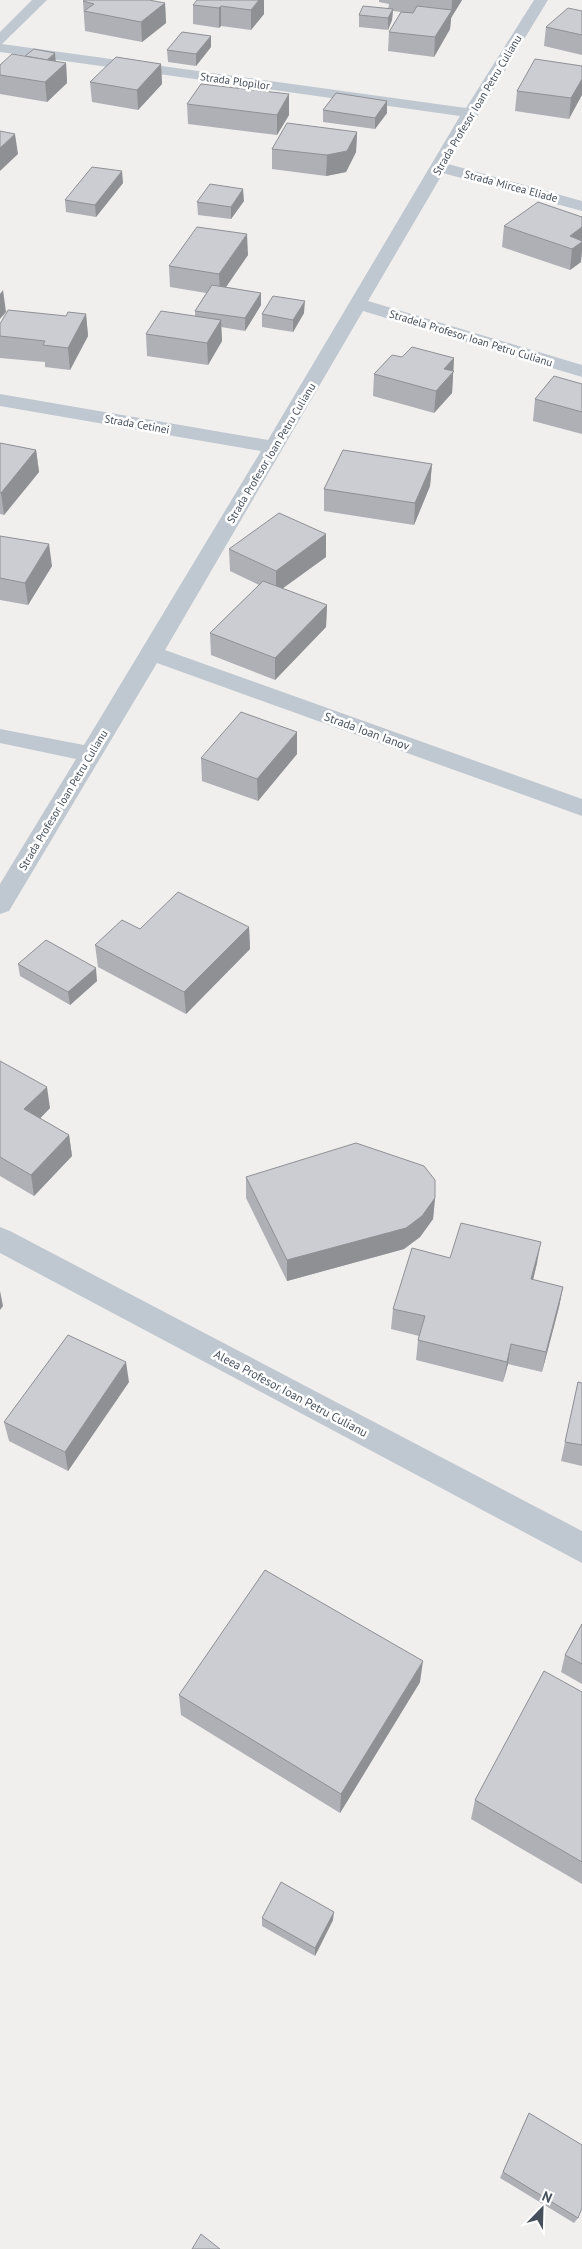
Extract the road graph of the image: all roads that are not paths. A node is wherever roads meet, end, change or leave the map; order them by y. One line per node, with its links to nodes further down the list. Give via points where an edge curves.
1 (40, 0): 3 (street)
2 (541, 0): 5 (street, Strada Profesor Ioan Petru Culianu)
3 (0, 40)
4 (0, 48): 5 (street, Strada Plopilor)
5 (470, 113): 6 (street, Strada Profesor Ioan Petru Culianu)
6 (439, 167): 7 (street, Strada Mircea Eliade); 8 (street, Strada Profesor Ioan Petru Culianu)
7 (582, 206)
8 (360, 304): 9 (street, Stradela Profesor Ioan Petru Culianu); 11 (street, Strada Profesor Ioan Petru Culianu)
9 (582, 372)
10 (0, 400): 11 (street, Strada Cetinei)
11 (274, 447): 12 (street, Strada Profesor Ioan Petru Culianu)
12 (152, 653): 14 (street, Strada Profesor Ioan Petru Culianu); 15 (street, Strada Ioan Ianov)
13 (0, 736): 14 (street)
14 (90, 754): 16 (street, Strada Profesor Ioan Petru Culianu)
15 (582, 808)
16 (0, 906)
17 (0, 1239): 18 (street, Aleea Profesor Ioan Petru Culianu)
18 (582, 1548)

